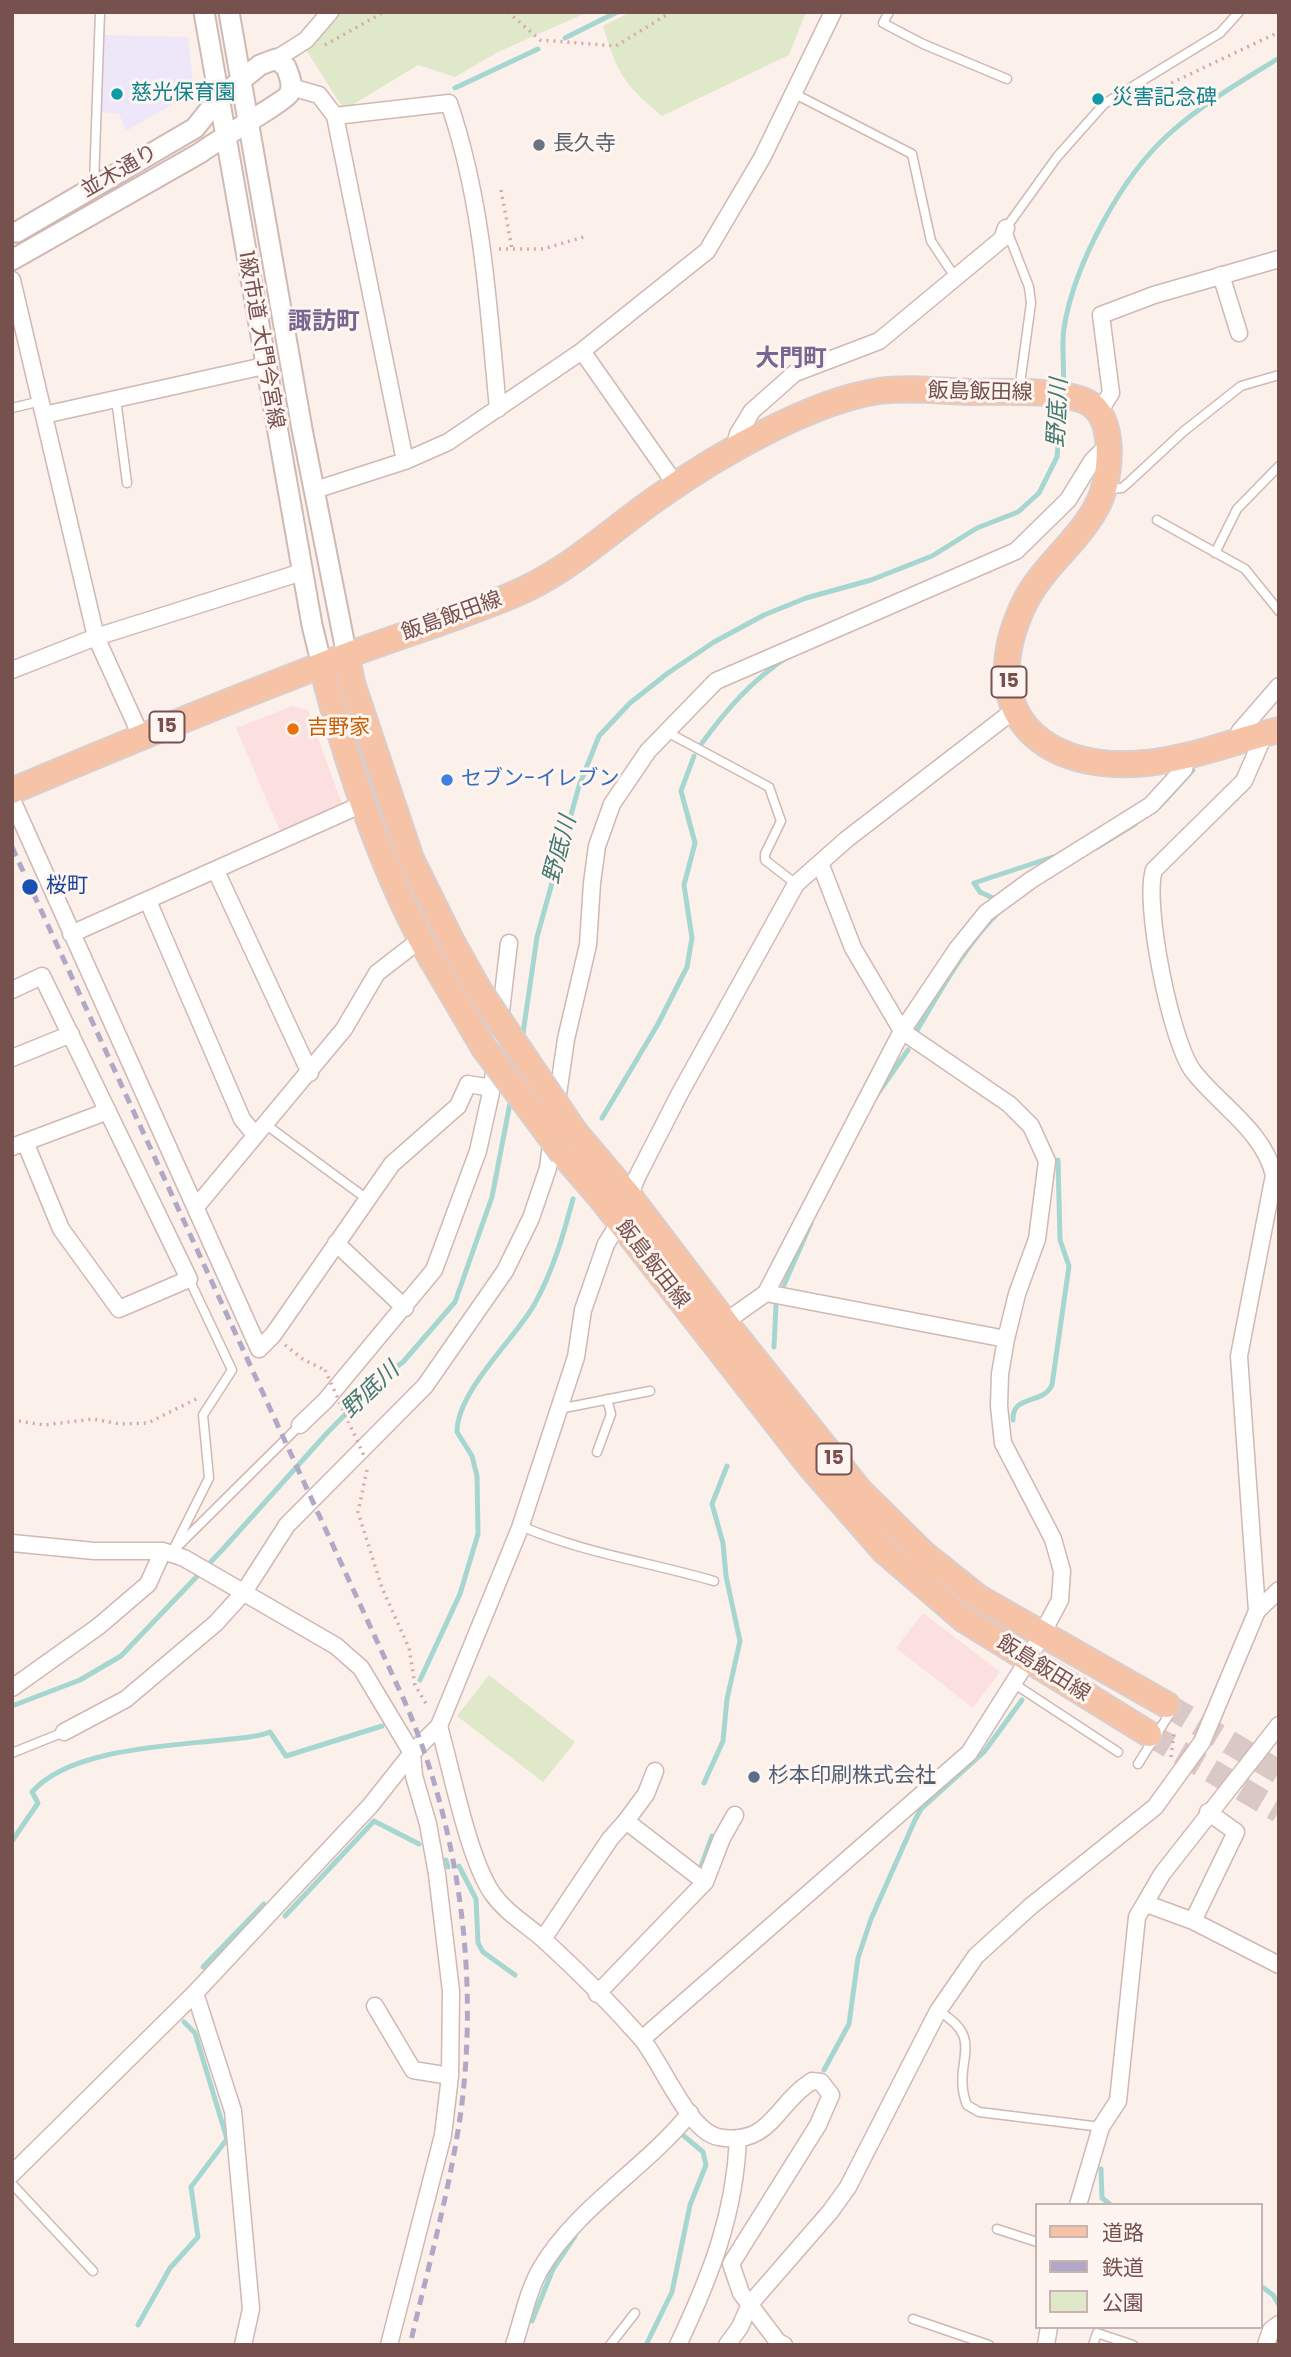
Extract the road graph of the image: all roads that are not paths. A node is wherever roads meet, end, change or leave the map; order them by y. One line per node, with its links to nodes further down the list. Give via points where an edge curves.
1 (100, 12): 17 (lane)
2 (204, 12): 13 (street, 1級市道 大門今宮線)
3 (229, 12): 10 (street)
4 (330, 12): 8 (street, via 306,40)
5 (833, 12): 12 (street)
6 (889, 12): 9 (lane, via 883,23)
7 (1239, 12): 18 (lane, via 1220,33 1104,104 1057,157)
8 (276, 59): 10 (street, 並木通り, via 260,65); 11 (street, via 286,67)
9 (1007, 79)
10 (240, 83): 13 (street, 並木通り); 15 (street)
11 (291, 87): 14 (street, via 319,95); 15 (street, 並木通り, via 279,103)
12 (795, 94): 22 (lane, via 912,154 931,241); 26 (street, via 707,251)
13 (218, 99): 16 (street, 1級市道 大門今宮線); 17 (street, 並木通り, via 195,128)
14 (335, 116): 34 (street, via 449,103 468,158 483,248); 37 (street)
15 (248, 121): 16 (street, 並木通り); 42 (street)
16 (224, 134): 21 (street, 並木通り, via 200,153); 27 (street, 1級市道 大門今宮線)
17 (94, 187): 19 (street, 並木通り)
18 (1006, 228): 29 (lane, via 1031,303); 36 (street, via 1002,239 879,341 795,373 752,411)
19 (12, 232)
20 (1279, 259): 23 (street)
21 (12, 260)
22 (951, 271)
23 (1221, 275): 25 (street); 31 (street, via 1101,315 1111,393)
24 (12, 280): 33 (street)
25 (1239, 333)
26 (582, 351): 34 (street); 40 (street)
27 (264, 366): 30 (street); 45 (street, 1級市道 大門今宮線)
28 (1279, 375): 41 (lane, via 1241,386 1122,488)
29 (1019, 393): 31 (main road, 飯島飯田線 / 15, via 1046,394); 36 (main road, 飯島飯田線 / 15, via 883,391 804,415)
30 (116, 400): 33 (street); 39 (lane)
31 (1093, 407): 35 (main road, 15, via 1107,427)
32 (12, 408): 33 (lane)
33 (43, 408): 47 (street)
34 (498, 409): 37 (street, via 448,442)
35 (1110, 443): 41 (main road, 15); 53 (street, via 1092,461 1068,500 1016,551 716,681)
36 (733, 451): 40 (main road, 飯島飯田線 / 15)
37 (405, 461): 42 (street)
38 (1279, 466): 44 (lane, via 1237,509)
39 (127, 483)
40 (676, 485): 48 (main road, 飯島飯田線 / 15, via 558,574 509,597)
41 (1102, 489): 52 (main road, 15, via 1081,529 1025,602 1010,652)
42 (315, 490): 48 (street)
43 (1157, 520): 44 (lane)
44 (1215, 553): 46 (lane, via 1245,569)
45 (302, 572): 47 (street); 49 (street, 1級市道 大門今宮線)
46 (1279, 611)
47 (96, 638): 50 (street); 55 (street)
48 (347, 656): 49 (main road, 飯島飯田線 / 15); 76 (main road, 飯島飯田線 / 15, bridge, via 352,684 411,859 453,944)
49 (322, 666): 55 (main road, 飯島飯田線 / 15); 60 (main road, 飯島飯田線 / 15)
50 (12, 670)
51 (1279, 686): 56 (street)
52 (1013, 711): 57 (main road, 15, via 1036,740 1089,760 1142,764); 61 (street)
53 (665, 731): 63 (lane, via 769,787 781,821 765,860); 98 (street, via 612,804 597,846 588,946 566,1038 548,1168 531,1218 505,1271 425,1386 286,1525)
54 (1272, 731): 56 (main road, 15); 78 (street, via 1244,782 1154,870 1150,913 1178,1039 1191,1069)
55 (141, 736): 58 (main road, 飯島飯田線 / 15)
56 (1235, 743): 57 (main road, 15)
57 (1186, 758): 69 (street, via 1184,769 1152,805 986,913)
58 (12, 791)
59 (12, 800): 65 (street)
60 (365, 803): 62 (street); 67 (main road, 飯島飯田線 / 15, via 390,873)
61 (820, 863): 63 (street); 69 (street, via 853,948)
62 (215, 871): 64 (street); 72 (street)
63 (796, 884): 79 (street, via 680,1093)
64 (148, 901): 65 (street); 75 (street, via 242,1119)
65 (71, 934): 81 (street)
66 (509, 943): 73 (street)
67 (426, 949): 72 (street, via 377,972 345,1029); 76 (main road, 飯島飯田線 / 15, bridge, via 484,1048)
68 (13, 986): 70 (street, via 42,976)
69 (902, 1031): 85 (street, via 861,1123); 88 (street, via 1009,1104 1031,1126 1047,1161 1037,1238)
70 (71, 1034): 71 (street); 74 (street)
71 (12, 1058)
72 (310, 1073): 75 (street)
73 (492, 1088): 80 (street, via 468,1084 458,1106 392,1164); 86 (street, via 478,1151 434,1270)
74 (108, 1111): 77 (street); 84 (street)
75 (260, 1130): 80 (lane); 81 (street)
76 (569, 1143): 79 (main road, 飯島飯田線 / 15); 82 (main road, 飯島飯田線 / 15)
77 (18, 1145): 84 (street, via 61,1230 119,1309)
78 (1275, 1162): 99 (street, via 1239,1356)
79 (630, 1196): 82 (street); 87 (main road, 飯島飯田線 / 15)
80 (367, 1199): 83 (street)
81 (196, 1207): 83 (street, via 259,1349)
82 (620, 1223): 91 (street, via 606,1244 583,1310 576,1357); 101 (main road, 飯島飯田線 / 15, via 857,1522 963,1619)
83 (336, 1243): 86 (street)
84 (189, 1279): 96 (lane, via 232,1370 203,1415 209,1478)
85 (766, 1293): 87 (street); 88 (street)
86 (404, 1308): 92 (street)
87 (725, 1322): 100 (main road, 飯島飯田線 / 15, via 860,1491 924,1554 979,1598)
88 (1006, 1339): 100 (street, via 1000,1374 1003,1443 1053,1539 1062,1571 1060,1600)
89 (650, 1391): 90 (lane)
90 (607, 1399): 91 (lane); 93 (lane, via 611,1414)
91 (559, 1409): 94 (street)
92 (300, 1425): 96 (lane)
93 (597, 1452)
94 (520, 1525): 97 (lane, via 588,1551); 106 (street)
95 (12, 1543): 96 (street, via 94,1552)
96 (173, 1553): 98 (street); 103 (street, via 148,1584 99,1626)
97 (714, 1581)
98 (244, 1592): 107 (street, via 216,1623 126,1699); 110 (street, via 336,1646 361,1668)
99 (1271, 1603): 125 (street, via 1202,1742 1155,1807 976,1956)
100 (1043, 1632): 101 (street); 104 (main road, 飯島飯田線 / 15)
101 (1028, 1660): 102 (street); 108 (main road, 飯島飯田線 / 15)
102 (1013, 1683): 109 (lane); 126 (street, via 968,1753)
103 (12, 1688)
104 (1168, 1709): 112 (lane)
105 (1279, 1724): 114 (street)
106 (439, 1726): 110 (street); 120 (street, via 480,1871 508,1912)
107 (64, 1732): 111 (lane)
108 (1149, 1734)
109 (1118, 1752)
110 (412, 1753): 122 (street, via 370,1806); 127 (street, via 434,1850 442,1913 451,1991)
111 (12, 1754)
112 (1138, 1764)
113 (655, 1771): 116 (street, via 646,1794)
114 (1208, 1812): 118 (street, via 1162,1874); 119 (street, via 1236,1832)
115 (734, 1815): 117 (street)
116 (626, 1821): 117 (street); 120 (street)
117 (705, 1882): 123 (street)
118 (1147, 1904): 119 (street); 129 (street, via 1137,1917 1118,2101)
119 (1193, 1921): 121 (street)
120 (543, 1939): 123 (street)
121 (1279, 1965)
122 (195, 1993): 131 (street); 141 (street, via 233,2111 251,2309)
123 (597, 1994): 126 (street)
124 (375, 2006): 127 (street, via 413,2070)
125 (938, 2011): 129 (lane, via 964,2031 962,2091 967,2105 979,2112); 137 (street, via 848,2187)
126 (642, 2039): 128 (street)
127 (450, 2076): 142 (street, via 443,2135)
128 (690, 2113): 130 (street, via 716,2137); 143 (street, via 668,2140 587,2212 561,2242 540,2270)
129 (1101, 2127): 133 (street)
130 (738, 2138): 137 (street, via 749,2139 765,2127 812,2081 821,2082 831,2095 818,2126 731,2264 741,2294); 145 (street, via 724,2234 710,2277)
131 (12, 2174)
132 (12, 2184): 136 (lane)
133 (1079, 2203)
134 (996, 2229): 135 (lane)
135 (1036, 2242)
136 (93, 2271)
137 (750, 2304): 146 (street); 147 (street)
138 (635, 2313): 144 (lane)
139 (913, 2319): 148 (lane)
140 (1279, 2324): 151 (street, via 1271,2330)
141 (243, 2345)
142 (388, 2345)
143 (514, 2345)
144 (610, 2345)
145 (678, 2345)
146 (727, 2345)
147 (784, 2345)
148 (989, 2345)
149 (1093, 2345): 150 (lane, via 1097,2333)
150 (1133, 2345)
151 (1266, 2345)

